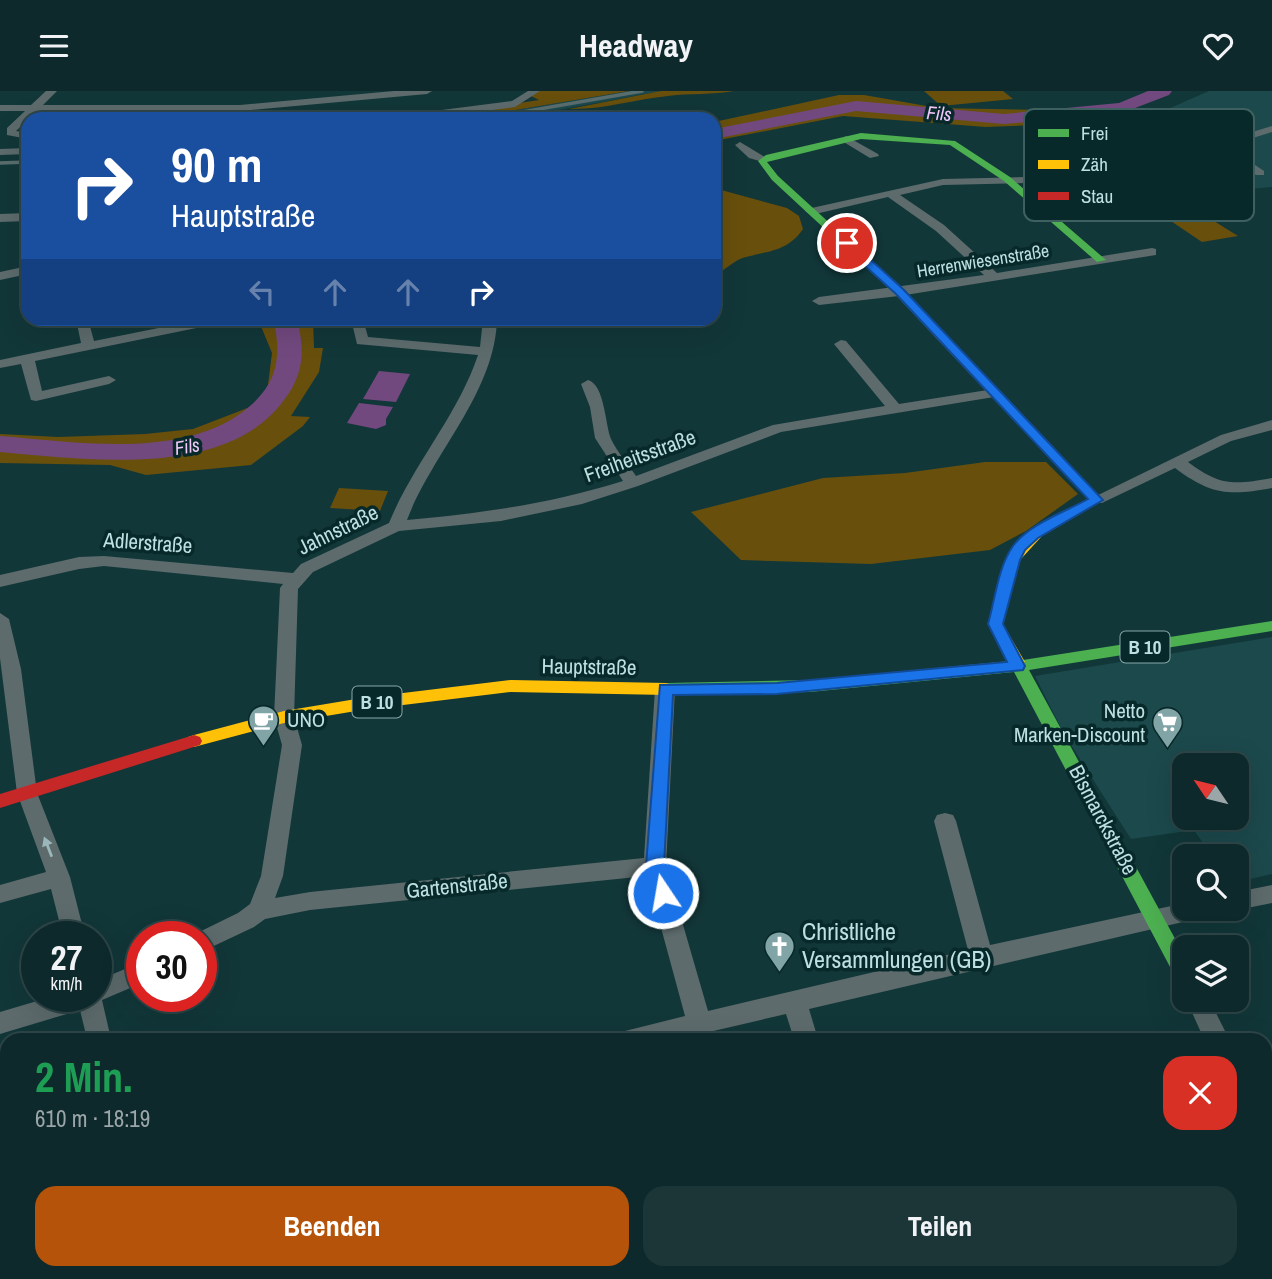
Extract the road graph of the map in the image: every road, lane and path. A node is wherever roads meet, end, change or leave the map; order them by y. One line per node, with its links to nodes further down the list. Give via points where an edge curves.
1 (52, 91): 5 (street)
2 (427, 91): 7 (street)
3 (536, 91): 10 (street, via 515,104)
4 (248, 92): 7 (street)
5 (35, 107): 6 (street); 7 (street); 8 (street)
6 (0, 108)
7 (240, 108): 9 (street)
8 (30, 112)
9 (237, 112)
10 (451, 112)
11 (21, 120): 13 (street, via 11,133)
12 (1272, 129): 14 (street)
13 (21, 135)
14 (1254, 135)
15 (846, 139): 19 (street); 20 (street); 23 (street, via 869,136 953,143)
16 (740, 145): 20 (street)
17 (21, 151): 18 (street)
18 (0, 152)
19 (874, 156)
20 (763, 159): 27 (street, via 775,178)
21 (1254, 169): 22 (street)
22 (1260, 173)
23 (1007, 179): 24 (street); 25 (street, via 943,182); 26 (street)
24 (1024, 179)
25 (891, 194): 27 (street); 35 (street)
26 (1024, 194)
27 (811, 211): 36 (street)
28 (21, 217): 29 (street)
29 (0, 218)
30 (1056, 221): 32 (street)
31 (1152, 252): 32 (street, Herrenwiesenstraße)
32 (1101, 260): 35 (street, Herrenwiesenstraße)
33 (21, 272): 34 (street)
34 (0, 276)
35 (993, 276): 36 (street, Herrenwiesenstraße)
36 (899, 292): 37 (street, Herrenwiesenstraße); 49 (street)
37 (818, 301)
38 (84, 326): 43 (street)
39 (187, 326): 43 (street)
40 (359, 326): 44 (street, via 362,341)
41 (491, 326): 44 (street, Jahnstraße)
42 (841, 344): 50 (street)
43 (89, 346): 45 (street)
44 (487, 352): 56 (street, Jahnstraße)
45 (27, 359): 46 (street); 47 (street, via 36,397)
46 (0, 364)
47 (109, 380)
48 (588, 384): 53 (street, via 603,438)
49 (994, 393): 50 (street, Freiheitsstraße); 55 (street)
50 (894, 408): 53 (street, Freiheitsstraße, via 778,428)
51 (1272, 425): 52 (street, via 1226,438)
52 (1176, 461): 54 (street, via 1210,487 1229,491); 55 (street)
53 (632, 483): 56 (street, Freiheitsstraße, via 576,501 501,516)
54 (1272, 483)
55 (1096, 500): 61 (street, Bismarckstraße, via 1034,535 1013,560 996,624)
56 (396, 526): 57 (street, Jahnstraße, via 307,568)
57 (294, 579): 58 (street, Adlerstraße, via 104,561); 64 (street, Jahnstraße, via 289,588)
58 (0, 581)
59 (0, 619): 62 (street)
60 (1272, 626): 61 (street, Hauptstraße / B 10)
61 (1017, 666): 63 (street, Hauptstraße / B 10, via 777,689); 75 (street, Bismarckstraße)
62 (6, 671): 65 (street)
63 (665, 689): 64 (street, Hauptstraße / B 10, via 511,686); 68 (street)
64 (284, 717): 65 (street, Hauptstraße / B 10, via 121,761); 73 (street, Jahnstraße, via 292,745 272,876)
65 (27, 793): 66 (street, Hauptstraße / B 10); 69 (street, one-way to 65)
66 (0, 801)
67 (945, 821): 79 (street)
68 (655, 866): 73 (street, Gartenstraße); 85 (street)
69 (59, 877): 70 (street); 76 (street)
70 (0, 894)
71 (1272, 894): 72 (street)
72 (1249, 899)
73 (258, 910): 77 (street)
74 (1172, 915): 75 (street)
75 (1156, 919): 78 (street, Bismarckstraße); 79 (street)
76 (70, 921)
77 (217, 934)
78 (1172, 950)
79 (982, 957): 80 (street)
80 (795, 1003): 85 (street); 88 (street)
81 (36, 1012): 84 (street)
82 (93, 1012): 86 (street)
83 (1203, 1012): 89 (street)
84 (0, 1023)
85 (700, 1026): 87 (street)
86 (98, 1033)
87 (664, 1033)
88 (804, 1033)
89 (1214, 1033)

